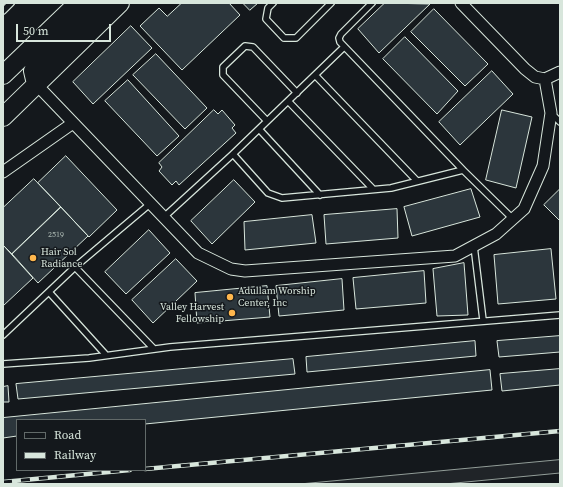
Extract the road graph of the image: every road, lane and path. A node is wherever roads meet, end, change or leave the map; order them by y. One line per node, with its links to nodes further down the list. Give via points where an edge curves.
1 (11, 3): 9 (lane)
2 (78, 3): 12 (main road)
3 (98, 3): 15 (main road, via 38,60 33,71)
4 (120, 3): 15 (main road)
5 (273, 3): 6 (lane, via 268,8 266,20 284,38 296,38)
6 (331, 3)
7 (372, 3): 10 (lane, via 341,34 339,38)
8 (462, 3): 14 (street, via 525,69 535,77)
9 (3, 11)
10 (344, 47): 13 (lane); 25 (lane)
11 (560, 72): 14 (street)
12 (3, 75)
13 (315, 75): 16 (lane); 27 (lane)
14 (545, 79): 18 (street)
15 (36, 84): 19 (main road); 22 (street)
16 (297, 93): 17 (lane); 20 (lane, via 253,47 245,46 223,67 224,75)
17 (288, 101): 20 (lane); 28 (lane)
18 (551, 113): 21 (lane); 32 (street, via 543,166 524,209)
19 (3, 118)
20 (267, 121): 23 (lane)
21 (560, 122)
22 (73, 123): 26 (street); 30 (street)
23 (259, 130): 24 (lane); 29 (lane)
24 (233, 154): 29 (lane, via 268,194 282,198); 31 (lane)
25 (463, 170): 27 (lane); 32 (lane)
26 (3, 172)
27 (417, 181): 28 (lane, via 391,188)
28 (372, 189): 29 (lane)
29 (320, 195)
30 (151, 203): 31 (street); 34 (lane)
31 (164, 217): 33 (street, via 198,253 231,269 244,271 455,256)
32 (513, 219): 33 (street, via 496,234)
33 (474, 245): 37 (lane)
34 (75, 267): 35 (lane); 39 (lane)
35 (49, 292): 38 (lane); 40 (lane)
36 (560, 315): 37 (lane)
37 (484, 320): 39 (lane)
38 (3, 335)
39 (154, 349): 40 (lane)
40 (106, 355): 41 (lane)
41 (3, 364)

